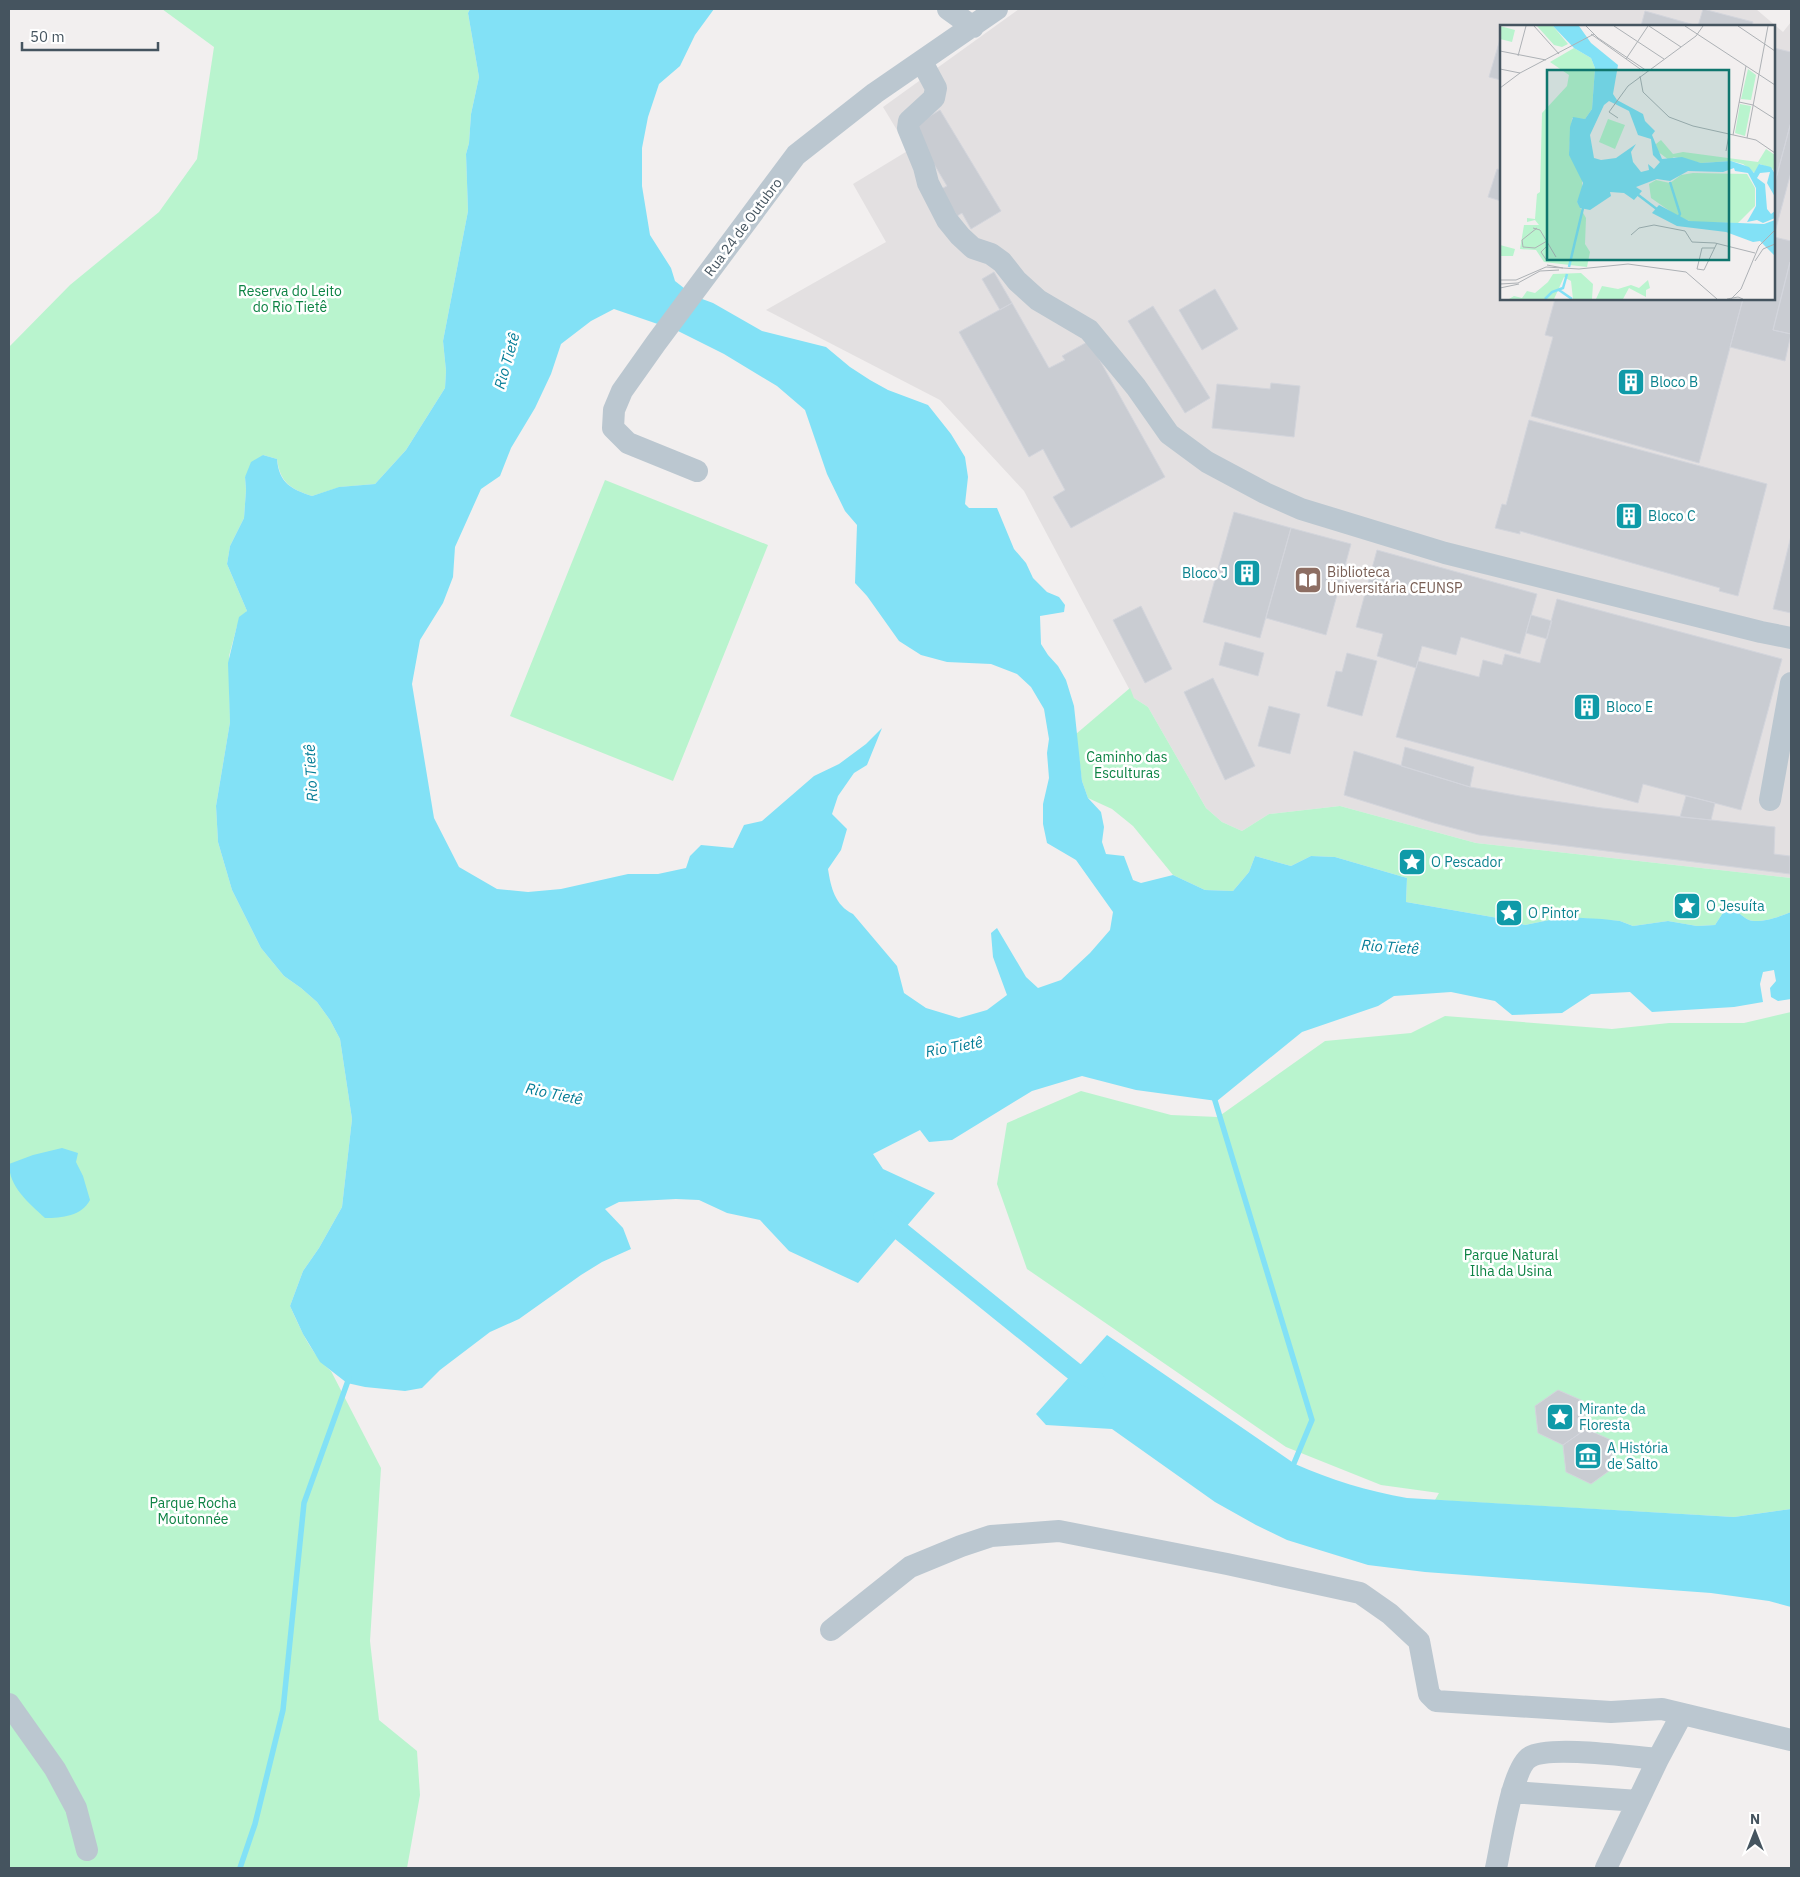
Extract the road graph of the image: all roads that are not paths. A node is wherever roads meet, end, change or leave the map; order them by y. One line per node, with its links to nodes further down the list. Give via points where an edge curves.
1 (948, 9): 3 (street)
2 (992, 10): 3 (street, Rua 24 de Outubro)
3 (973, 26): 4 (street, Rua 24 de Outubro)
4 (922, 62): 5 (street, Rua 24 de Outubro, via 875,93 796,155 622,391 614,410 613,428 628,443); 6 (street, via 936,88 934,98 909,121 908,128 928,183 947,220 973,248 1002,262 1038,300 1089,330 1169,434 1207,462 1301,509 1445,553)
5 (697, 472)
6 (1791, 638)
7 (1791, 683): 8 (street)
8 (1770, 800)
9 (832, 1630): 10 (street, via 910,1567 991,1536 1059,1531 1360,1593 1390,1614 1419,1641 1429,1694 1436,1701 1611,1712 1662,1709)
10 (1682, 1714): 12 (street); 13 (street)
11 (13, 1719): 16 (street, via 55,1769 76,1808)
12 (1791, 1740)
13 (1658, 1759): 14 (street, via 1549,1752 1529,1757 1519,1771); 15 (street)
14 (1512, 1792): 15 (street); 17 (street)
15 (1638, 1801): 18 (street)
16 (87, 1850)
17 (1496, 1868)
18 (1606, 1868)

